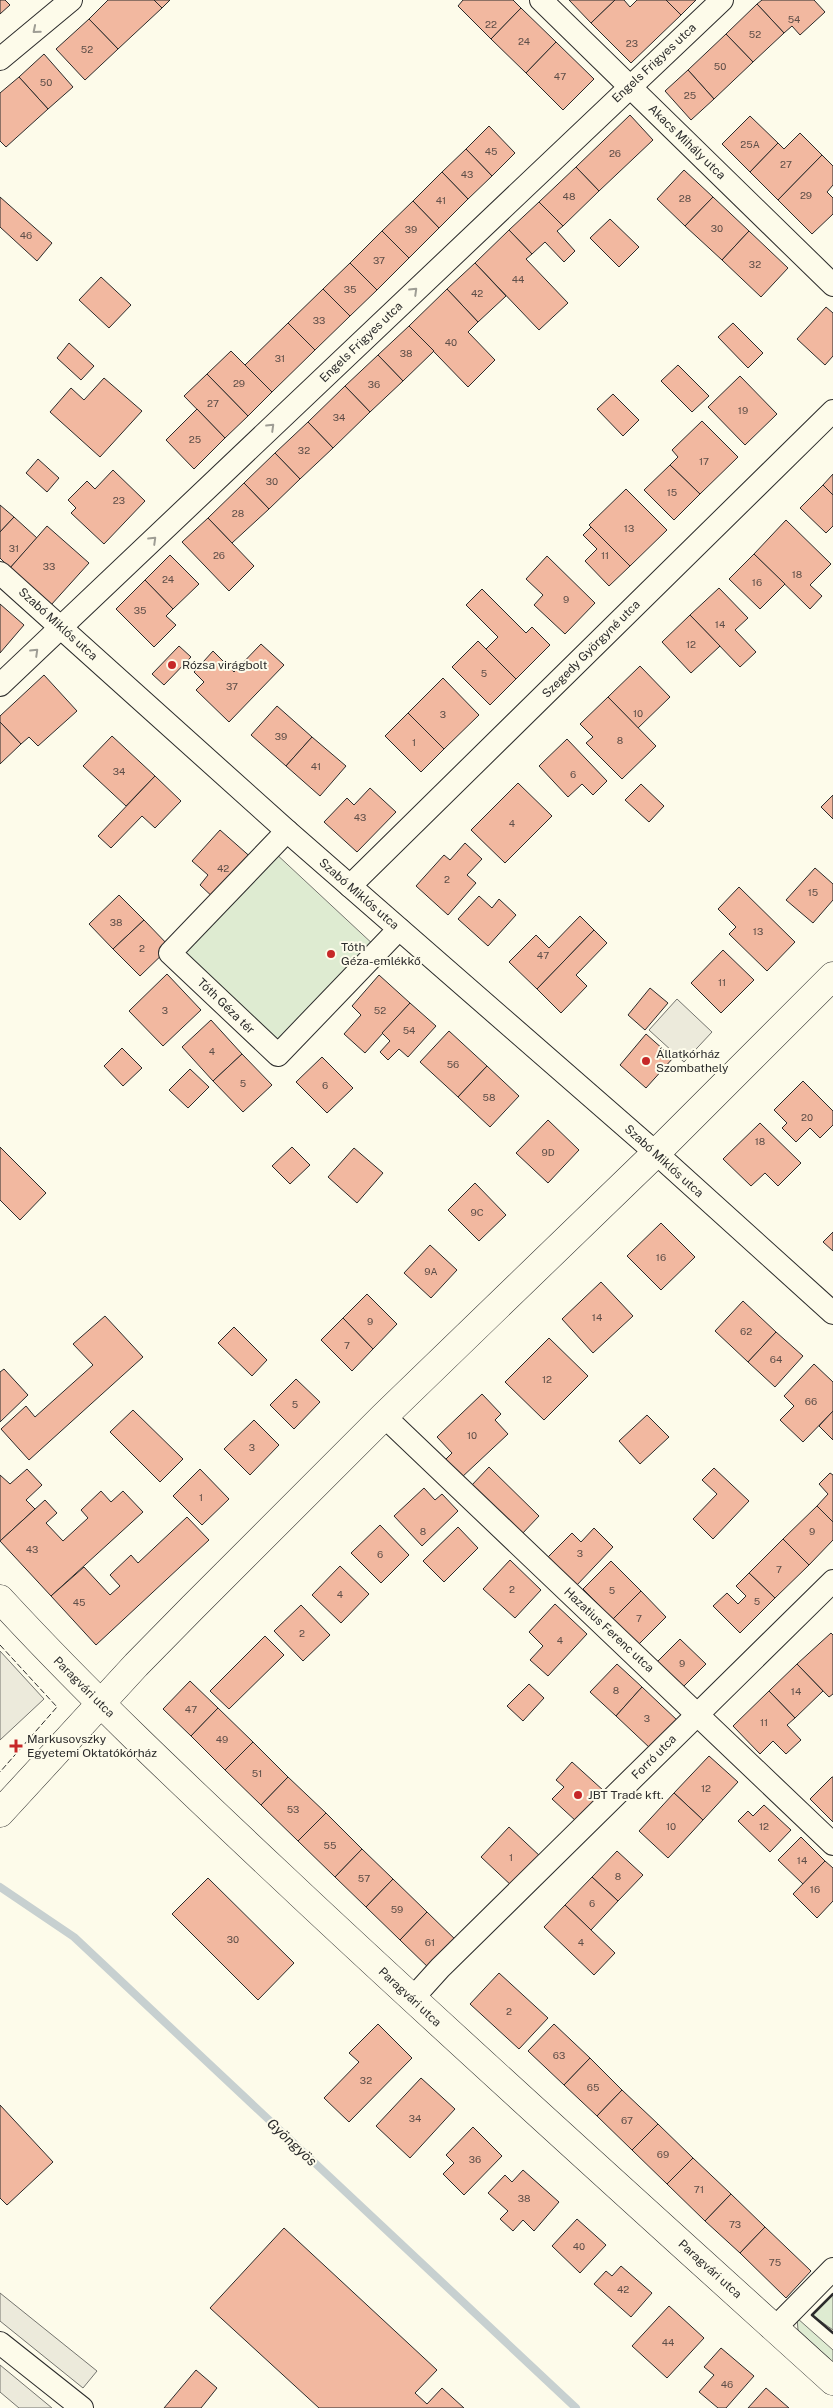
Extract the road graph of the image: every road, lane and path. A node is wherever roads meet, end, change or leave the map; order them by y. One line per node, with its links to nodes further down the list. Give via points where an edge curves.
1 (71, 0): 4 (street, one-way to 4)
2 (541, 0): 5 (street, Akacs Mihály utca)
3 (722, 0): 5 (street, Engels Frigyes utca)
4 (0, 59)
5 (630, 86): 6 (street, Akacs Mihály utca); 9 (street, Engels Frigyes utca, one-way to 5)
6 (833, 285)
7 (833, 411): 12 (street, Szegedy Györgyné utca)
8 (0, 572): 9 (street, Szabó Miklós utca)
9 (62, 627): 10 (street, Engels Frigyes utca, one-way to 9); 11 (street, Szabó Miklós utca)
10 (0, 685)
11 (287, 831): 12 (street, Szabó Miklós utca); 13 (street, Tóth Géza tér, via 170,953 278,1055)
12 (350, 886): 13 (street, Szabó Miklós utca)
13 (399, 929): 15 (street, Szabó Miklós utca)
14 (833, 976): 15 (street)
15 (656, 1153): 16 (street, Szabó Miklós utca); 17 (street)
16 (833, 1313)
17 (384, 1416): 20 (street, via 136,1665); 21 (street, Hazatius Ferenc utca)
18 (833, 1581): 21 (street, Forró utca)
19 (0, 1599): 20 (street, Paragvári utca)
20 (101, 1705): 22 (street); 24 (street, Paragvári utca)
21 (697, 1714): 23 (street, Hazatius Ferenc utca); 24 (street, Forró utca)
22 (0, 1813)
23 (833, 1844)
24 (412, 1999): 26 (street, Paragvári utca)
25 (833, 2269): 26 (street)
26 (775, 2328): 28 (street, Paragvári utca)
27 (0, 2342): 29 (street)
28 (833, 2381)
29 (82, 2408)

